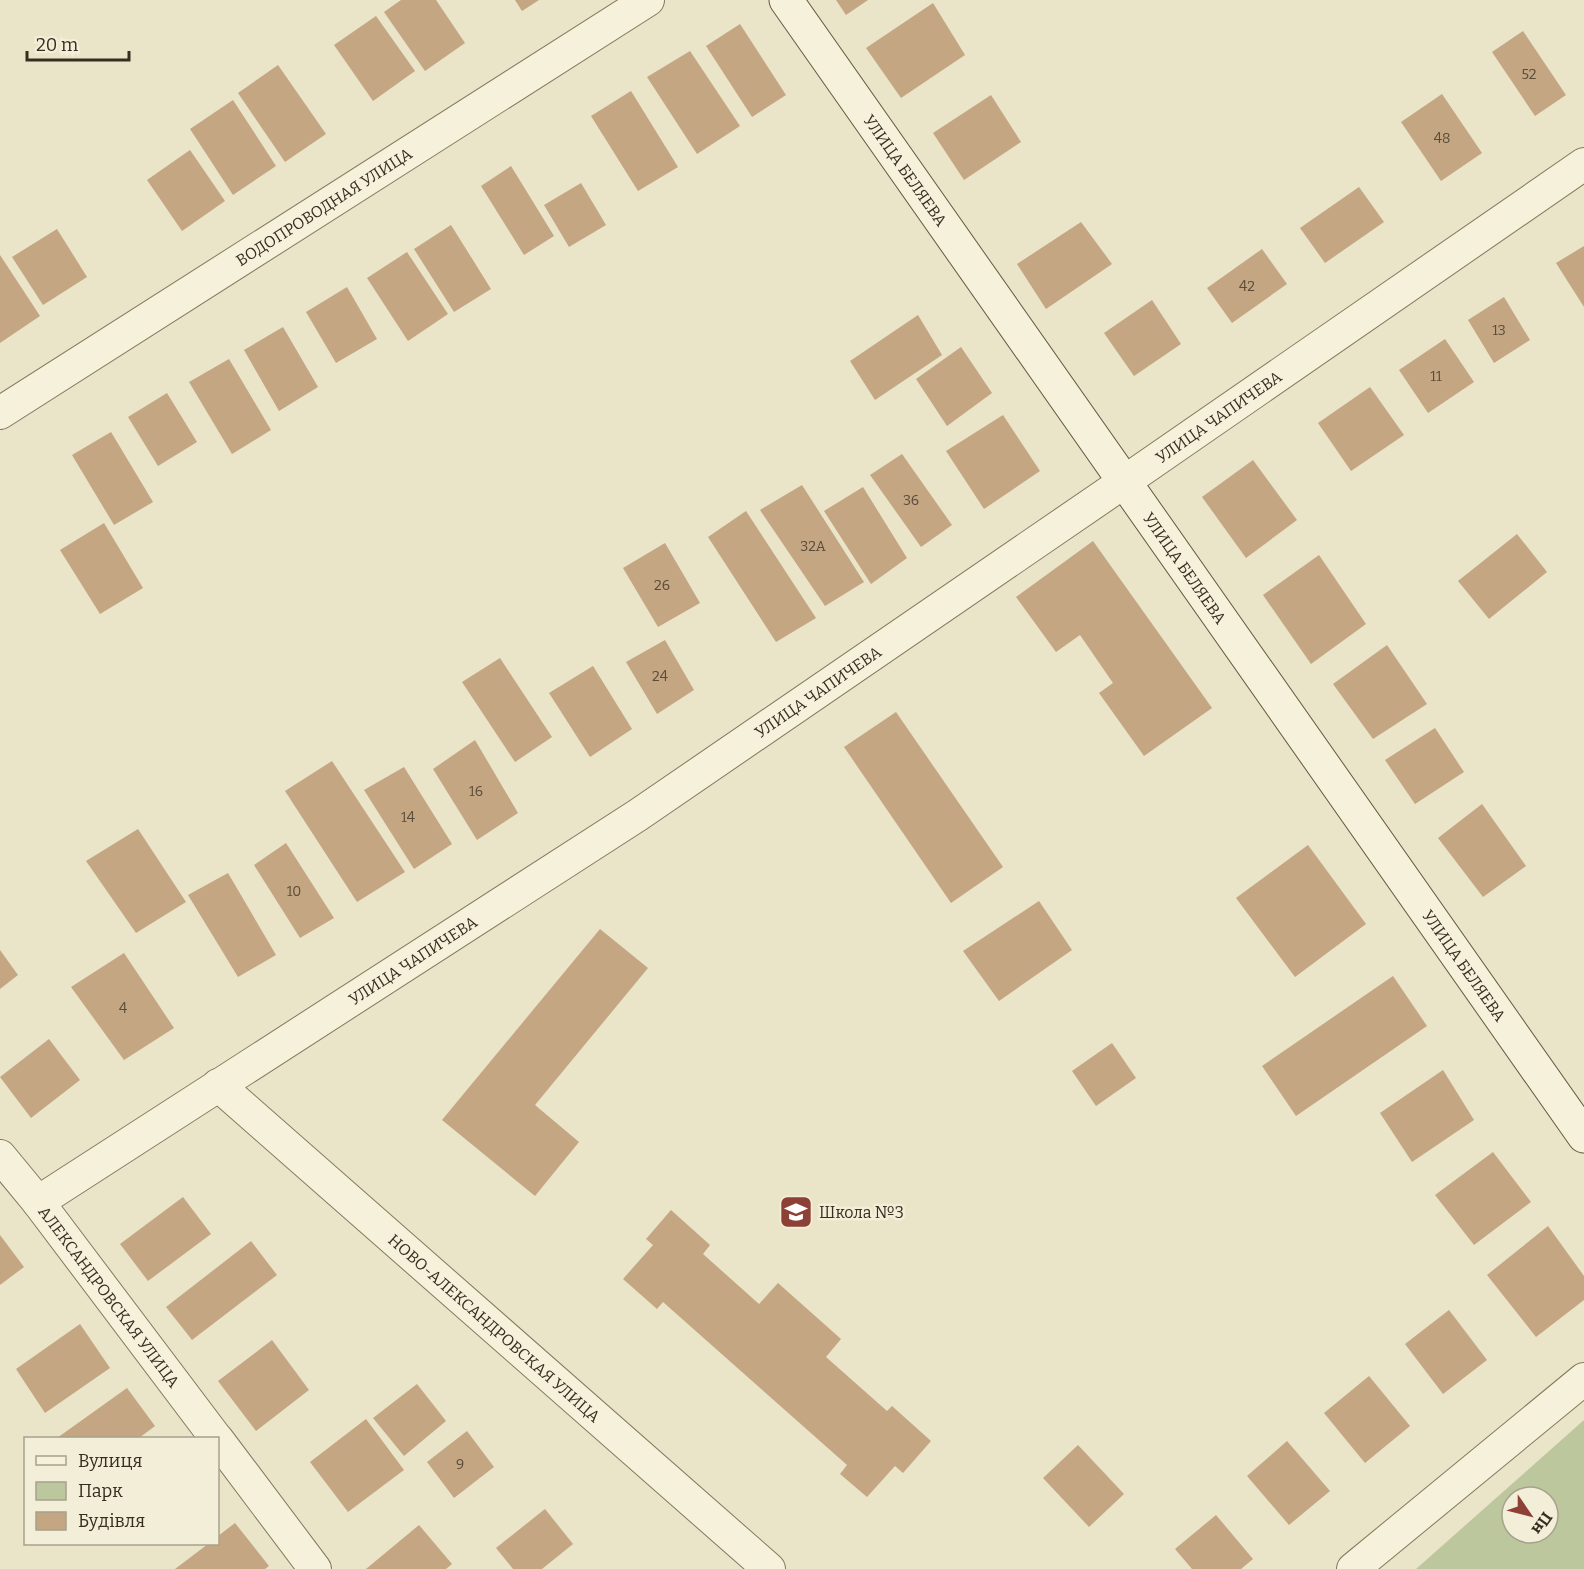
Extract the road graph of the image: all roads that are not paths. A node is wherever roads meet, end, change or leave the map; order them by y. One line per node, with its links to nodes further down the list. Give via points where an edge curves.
1 (648, 0): 4 (street, ВОДОПРОВОДНАЯ УЛИЦА)
2 (786, 0): 5 (main road, УЛИЦА БЕЛЯЕВА)
3 (1584, 164): 5 (street, УЛИЦА ЧАПИЧЕВА)
4 (0, 413)
5 (1124, 482): 6 (street, УЛИЦА ЧАПИЧЕВА, via 638,814); 7 (main road, УЛИЦА БЕЛЯЕВА)
6 (218, 1085): 9 (street, УЛИЦА ЧАПИЧЕВА); 14 (street, НОВО-АЛЕКСАНДРОВСКАЯ УЛИЦА)
7 (1584, 1136)
8 (0, 1156): 9 (street, АЛЕКСАНДРОВСКАЯ УЛИЦА)
9 (38, 1202): 11 (street, АЛЕКСАНДРОВСКАЯ УЛИЦА)
10 (1584, 1379): 15 (street)
11 (215, 1437)
12 (219, 1442): 13 (street, АЛЕКСАНДРОВСКАЯ УЛИЦА)
13 (315, 1569)
14 (770, 1569)
15 (1353, 1569)

